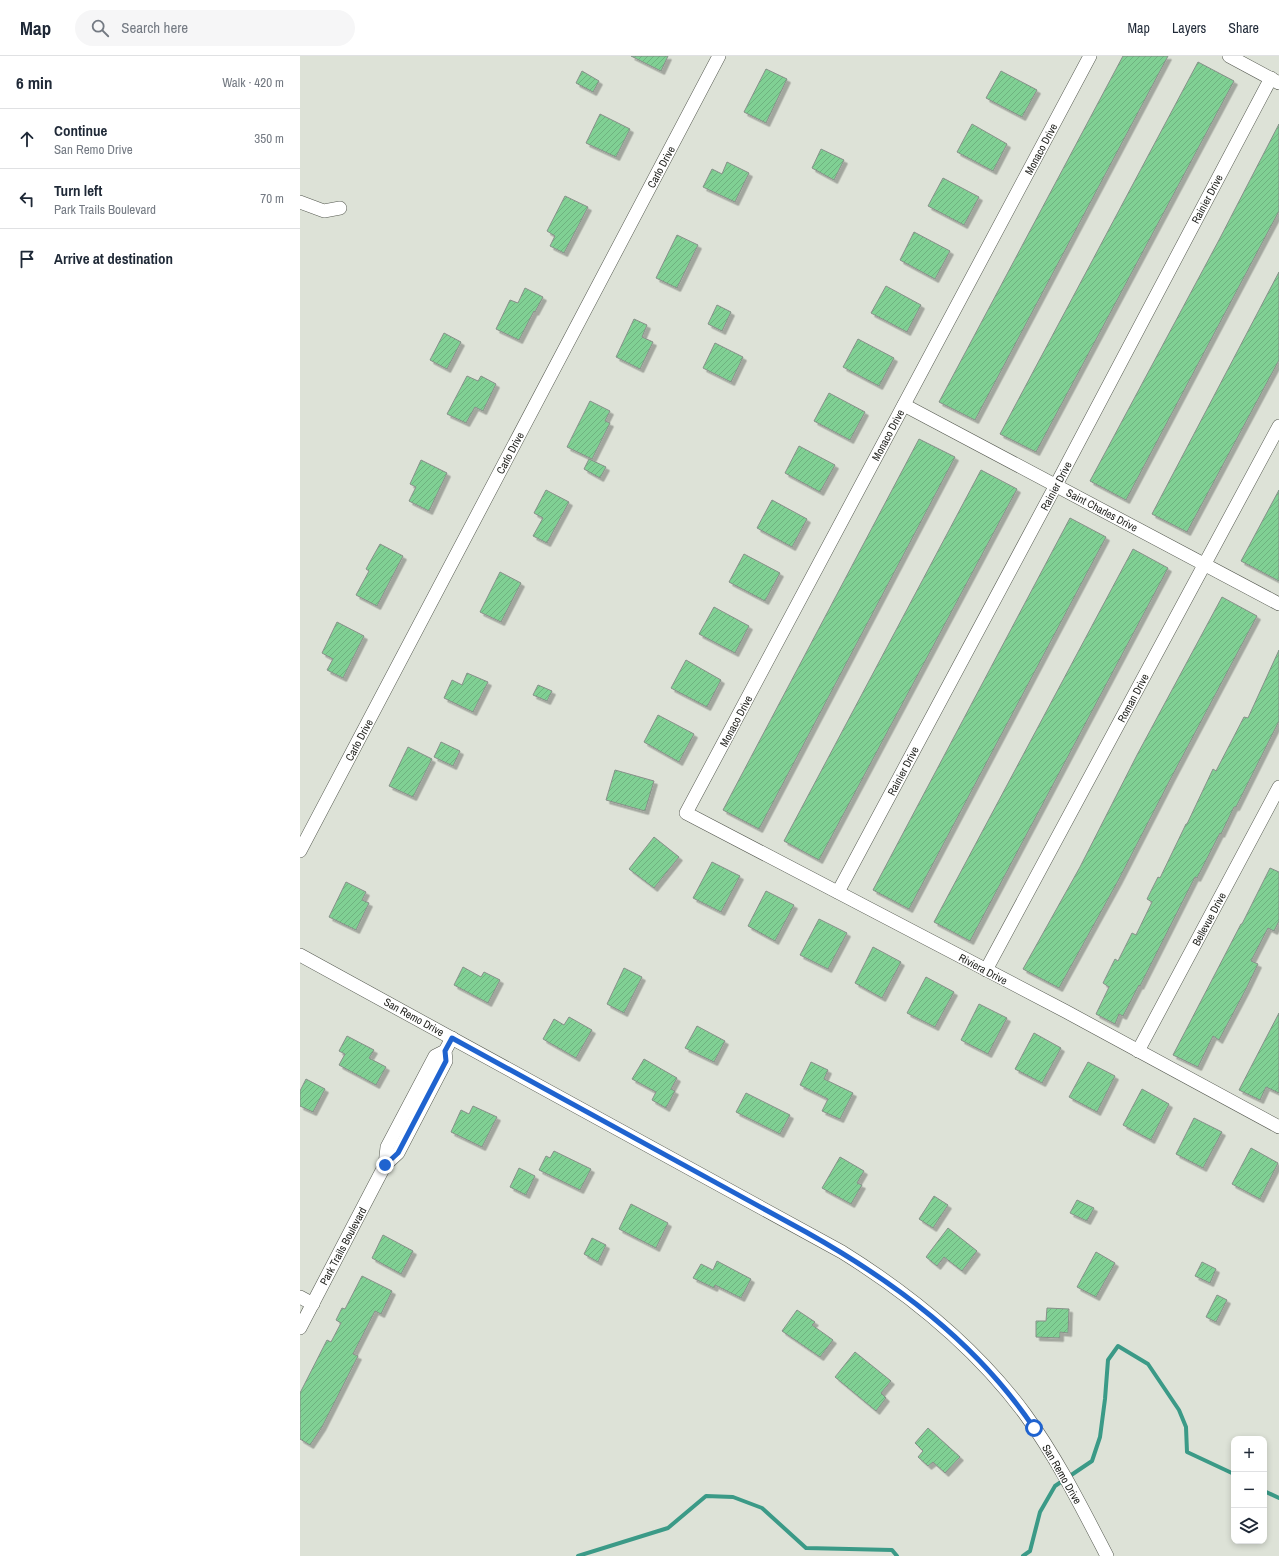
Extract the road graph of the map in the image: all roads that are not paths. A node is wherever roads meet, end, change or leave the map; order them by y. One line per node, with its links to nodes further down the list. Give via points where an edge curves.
1 (719, 56): 14 (street, Carlo Drive)
2 (1090, 56): 7 (street, Monaco Drive)
3 (1229, 56): 4 (street)
4 (1275, 81): 9 (street, Rainier Drive)
5 (300, 202): 6 (street, via 324,211)
6 (340, 208)
7 (904, 405): 9 (street, Saint Charles Drive); 13 (street, Monaco Drive)
8 (1279, 426): 10 (street, Roman Drive)
9 (1056, 486): 10 (street, Saint Charles Drive); 15 (street, Rainier Drive)
10 (1205, 564): 11 (street, Saint Charles Drive); 17 (street, Roman Drive)
11 (1279, 604)
12 (1279, 787): 19 (street, Bellevue Drive)
13 (686, 813): 15 (street, Riviera Drive)
14 (300, 851)
15 (838, 892): 17 (street, Riviera Drive)
16 (300, 955): 18 (street, San Remo Drive)
17 (986, 970): 19 (street, Riviera Drive)
18 (452, 1038): 22 (street, Park Trails Boulevard, via 445,1051 446,1061 398,1153 385,1165); 24 (street, San Remo Drive, via 847,1255 931,1316 984,1366 1025,1414 1056,1462)
19 (1138, 1051): 20 (street, Riviera Drive)
20 (1279, 1127)
21 (300, 1297): 22 (street)
22 (312, 1304): 23 (street, Park Trails Boulevard)
23 (300, 1328)
24 (1108, 1556)

